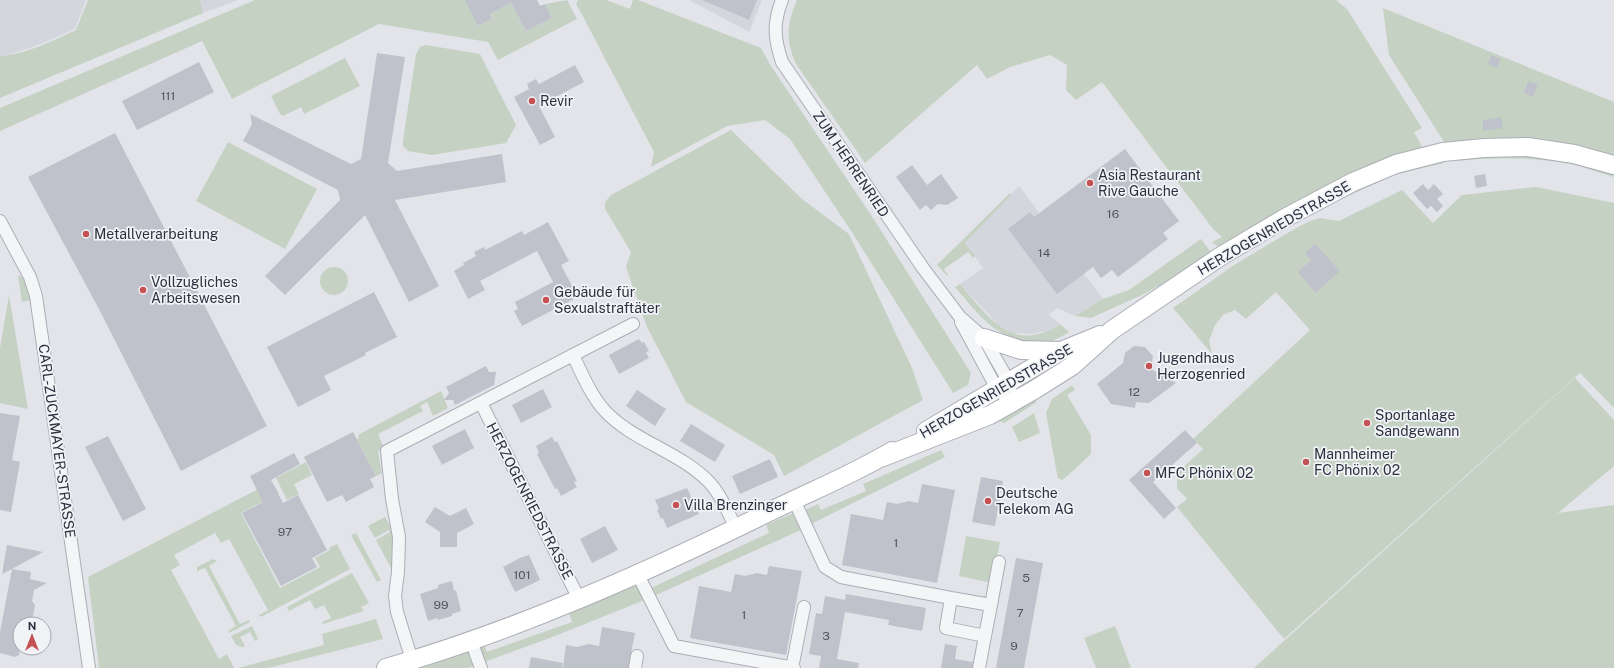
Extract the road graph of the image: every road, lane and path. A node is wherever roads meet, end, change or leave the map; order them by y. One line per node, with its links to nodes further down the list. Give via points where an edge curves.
1 (782, 0): 4 (street, ZUM HERRENRIED, via 776,14 775,30 776,45 782,62 909,248)
2 (1614, 165): 6 (street, HERZOGENRIEDSTRASSE, via 1574,154 1528,148 1484,148 1443,152 1396,164 1353,182 1285,218 1221,256)
3 (0, 221): 26 (street, CARL-ZUCKMAYER-STRASSE, via 30,278 36,296)
4 (960, 317): 7 (street, ZUM HERRENRIED); 10 (street, ZUM HERRENRIED, via 964,329)
5 (633, 324): 9 (street)
6 (1112, 330): 8 (street, HERZOGENRIEDSTRASSE); 11 (street, HERZOGENRIEDSTRASSE, via 1072,366)
7 (984, 338): 8 (street, via 1021,350); 10 (street, ZUM HERRENRIED)
8 (1061, 351): 10 (street, HERZOGENRIEDSTRASSE)
9 (573, 356): 12 (street); 15 (street, via 604,410 617,422 696,470 722,500)
10 (1003, 385): 11 (street, ZUM HERRENRIED); 13 (street, HERZOGENRIEDSTRASSE)
11 (1013, 402): 13 (street, HERZOGENRIEDSTRASSE, via 990,416)
12 (481, 403): 19 (street, HERZOGENRIEDSTRASSE); 24 (street, via 387,452 399,537 394,596)
13 (883, 457): 14 (street, HERZOGENRIEDSTRASSE)
14 (794, 500): 15 (street, HERZOGENRIEDSTRASSE); 18 (street, via 825,567 840,578)
15 (736, 528): 17 (street, HERZOGENRIEDSTRASSE)
16 (999, 562): 20 (street)
17 (638, 575): 19 (street, HERZOGENRIEDSTRASSE); 25 (street, via 674,646)
18 (951, 598): 20 (street); 22 (street, via 946,628)
19 (579, 599): 23 (street, HERZOGENRIEDSTRASSE)
20 (991, 606): 22 (street)
21 (804, 608): 29 (street)
22 (985, 636): 30 (street)
23 (471, 641): 24 (street, HERZOGENRIEDSTRASSE); 28 (street)
24 (412, 660): 27 (street, HERZOGENRIEDSTRASSE)
25 (771, 666): 29 (street)
26 (89, 668)
27 (386, 668)
28 (481, 668)
29 (793, 668)
30 (979, 668)

